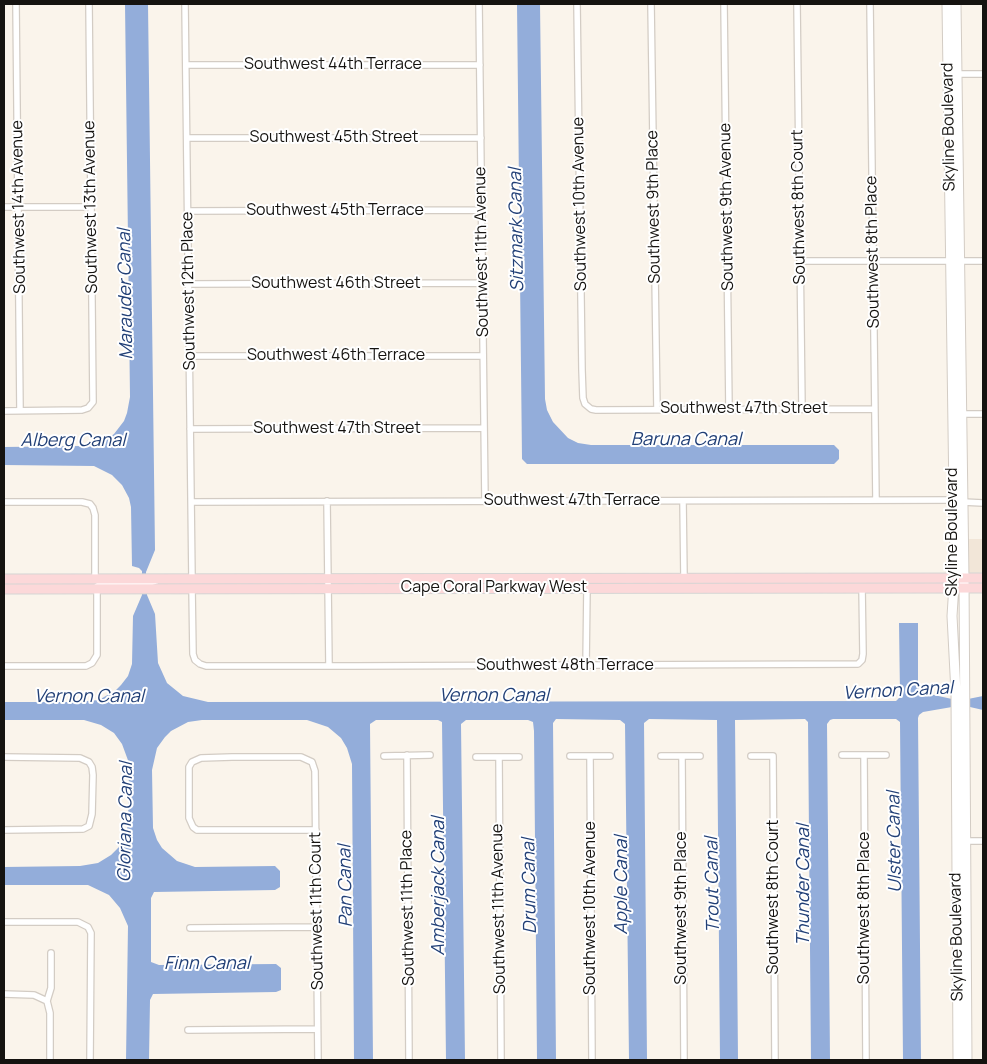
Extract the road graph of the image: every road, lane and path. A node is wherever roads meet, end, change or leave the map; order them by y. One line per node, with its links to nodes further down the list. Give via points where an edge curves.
1 (16, 4): 19 (street, Southwest 14th Avenue)
2 (89, 4): 20 (street, Southwest 13th Avenue)
3 (185, 4): 13 (street, Southwest 12th Place)
4 (479, 4): 12 (street, Southwest 11th Avenue)
5 (577, 4): 31 (street, Southwest 10th Avenue)
6 (651, 4): 37 (street, Southwest 9th Place)
7 (724, 4): 32 (street, Southwest 9th Avenue)
8 (797, 4): 23 (street, Southwest 8th Court)
9 (870, 4): 24 (street, Southwest 8th Place)
10 (947, 4): 14 (street, Skyline Boulevard)
11 (956, 4): 14 (street, Skyline Boulevard)
12 (480, 65): 13 (street, Southwest 44th Terrace); 17 (street, Southwest 11th Avenue)
13 (186, 66): 16 (street, Southwest 12th Place)
14 (953, 74): 15 (street); 25 (street, Skyline Boulevard)
15 (983, 74)
16 (187, 138): 17 (street, Southwest 45th Street); 22 (street, Southwest 12th Place)
17 (481, 138): 21 (street, Southwest 11th Avenue)
18 (4, 207): 19 (street)
19 (19, 207): 20 (street); 36 (street, Southwest 14th Avenue)
20 (91, 207): 36 (street, Southwest 13th Avenue, via 92,402 82,410)
21 (482, 210): 22 (street, Southwest 45th Terrace); 27 (street, Southwest 11th Avenue)
22 (188, 211): 28 (street, Southwest 12th Place)
23 (800, 261): 24 (street); 33 (street, Southwest 8th Court)
24 (873, 261): 25 (street); 34 (street, Southwest 8th Place)
25 (955, 261): 26 (street); 38 (street, Skyline Boulevard)
26 (983, 261)
27 (483, 283): 28 (street, Southwest 46th Street); 30 (street, Southwest 11th Avenue)
28 (189, 284): 29 (street, Southwest 12th Place)
29 (189, 356): 30 (street, Southwest 46th Terrace); 41 (street, Southwest 12th Place)
30 (484, 356): 40 (street, Southwest 11th Avenue)
31 (585, 404): 37 (street, Southwest 47th Street, via 596,410)
32 (729, 409): 33 (street, Southwest 47th Street); 37 (street, Southwest 47th Street)
33 (802, 409): 34 (street, Southwest 47th Street)
34 (874, 409): 42 (street, Southwest 8th Place)
35 (4, 410): 36 (street)
36 (20, 410)
37 (656, 410)
38 (957, 414): 39 (street); 45 (street, Skyline Boulevard); 45 (street, Skyline Boulevard, via 952,444)
39 (983, 414)
40 (484, 428): 41 (street, Southwest 47th Street); 43 (street, Southwest 11th Avenue)
41 (190, 429): 47 (street, Southwest 12th Place)
42 (876, 500): 44 (street, Southwest 47th Terrace); 45 (street, Southwest 47th Terrace)
43 (485, 501): 44 (street, Southwest 47th Terrace); 48 (street, Southwest 47th Terrace)
44 (683, 501): 52 (street)
45 (958, 501): 49 (street, Southwest 47th Terrace); 57 (street, Skyline Boulevard); 57 (street, Skyline Boulevard, via 963,540)
46 (4, 502): 59 (street, via 90,504 95,515)
47 (191, 502): 48 (street, Southwest 47th Terrace); 60 (street, Southwest 12th Place)
48 (328, 502): 61 (street)
49 (983, 502)
50 (579, 578): 51 (main road, Cape Coral Parkway West); 61 (main road, Cape Coral Parkway West); 63 (main road, via 575,583 530,583)
51 (657, 578): 52 (main road, Cape Coral Parkway West); 64 (main road, via 646,583 598,583)
52 (684, 578): 57 (main road, Cape Coral Parkway West)
53 (983, 578): 57 (main road, Cape Coral Parkway West)
54 (4, 579): 55 (main road, Cape Coral Parkway West)
55 (28, 579): 58 (main road, via 25,584); 59 (main road, Cape Coral Parkway West)
56 (158, 582): 59 (main road, Cape Coral Parkway West); 59 (street); 60 (main road, Cape Coral Parkway West)
57 (959, 583): 62 (main road, Cape Coral Parkway West); 65 (main road, Cape Coral Parkway West); 90 (street, Skyline Boulevard, via 952,600 952,622 960,710)
58 (4, 584)
59 (96, 584): 66 (main road, Cape Coral Parkway West); 68 (street, via 97,654 92,663 86,666)
60 (192, 584): 61 (main road, Cape Coral Parkway West); 67 (street, Southwest 12th Place)
61 (328, 584): 63 (main road, Cape Coral Parkway West); 69 (street)
62 (862, 587): 64 (main road, Cape Coral Parkway West); 70 (street, Southwest 48th Terrace, via 863,654 858,664)
63 (514, 588): 64 (main road, Cape Coral Parkway West)
64 (587, 588): 70 (street)
65 (983, 588)
66 (4, 589)
67 (195, 660): 69 (street, Southwest 48th Terrace, via 206,666)
68 (4, 666)
69 (328, 666): 70 (street, Southwest 48th Terrace)
70 (586, 666)
71 (407, 755): 72 (street); 76 (street); 103 (street, Southwest 11th Place)
72 (430, 755)
73 (842, 755): 74 (street)
74 (864, 755): 75 (street); 108 (street, Southwest 8th Place)
75 (886, 755)
76 (384, 756)
77 (570, 756): 78 (street)
78 (590, 756): 79 (street); 105 (street, Southwest 10th Avenue)
79 (610, 756)
80 (661, 756): 81 (street)
81 (682, 756): 82 (street); 106 (street, Southwest 9th Place)
82 (700, 756)
83 (751, 756): 107 (street, Southwest 8th Court, via 773,756)
84 (4, 757): 88 (street, via 80,758 89,762 93,775 89,826 83,829)
85 (499, 757): 86 (street); 87 (street); 104 (street, Southwest 11th Avenue)
86 (519, 757)
87 (476, 758)
88 (4, 830)
89 (316, 830): 89 (street, Southwest 11th Court, via 312,762 301,757 201,758 189,767 189,818 197,830); 93 (street, Southwest 11th Court)
90 (961, 841): 91 (street); 109 (street, Skyline Boulevard); 110 (street, Skyline Boulevard)
91 (983, 841)
92 (4, 922): 101 (street, via 78,922 88,927 91,933)
93 (316, 927): 94 (street); 98 (street, Southwest 11th Court)
94 (190, 928)
95 (51, 953): 97 (street)
96 (4, 994): 97 (street, via 34,995)
97 (48, 1001): 100 (street)
98 (317, 1029): 99 (street); 102 (street, Southwest 11th Court)
99 (188, 1030)
100 (50, 1060)
101 (90, 1060)
102 (318, 1060)
103 (409, 1060)
104 (501, 1060)
105 (592, 1060)
106 (684, 1060)
107 (775, 1060)
108 (866, 1060)
109 (958, 1060)
110 (967, 1060)

